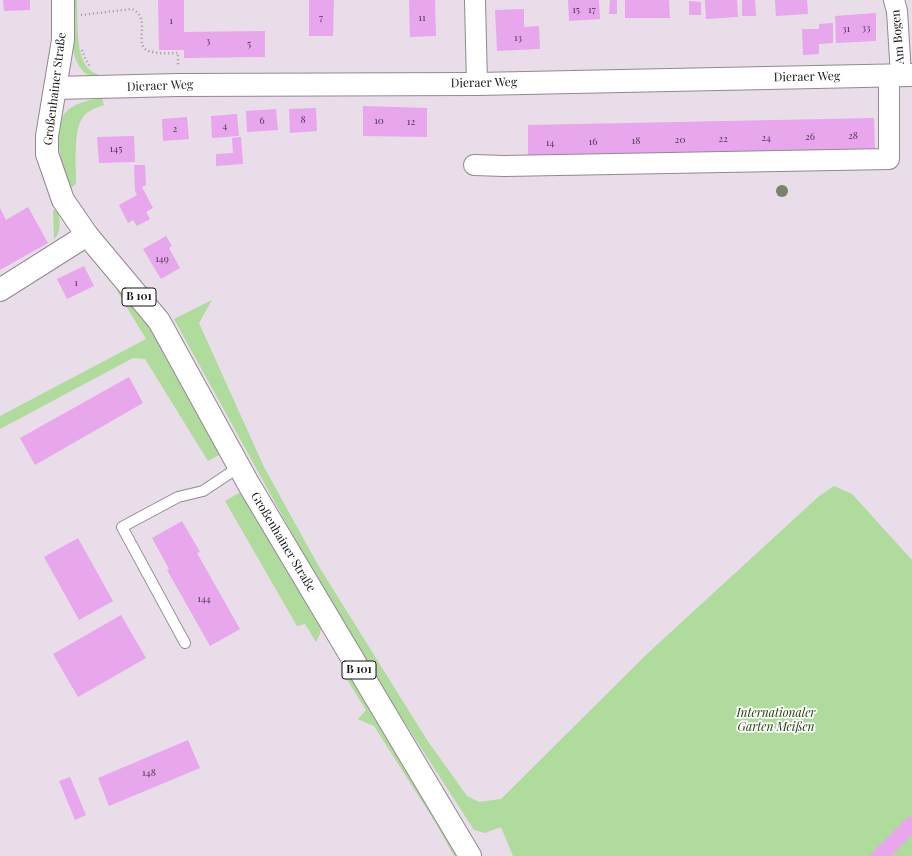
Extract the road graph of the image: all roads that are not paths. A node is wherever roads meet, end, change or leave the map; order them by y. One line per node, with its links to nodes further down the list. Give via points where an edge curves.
1 (475, 0): 5 (street)
2 (894, 0): 4 (street, Am Bogen)
3 (72, 4): 6 (main road, Großenhainer Straße / B 101)
4 (901, 75): 5 (main road, Dieraer Weg); 7 (street, Am Bogen, via 889,160)
5 (477, 84): 6 (main road, Dieraer Weg)
6 (55, 88): 8 (main road, Großenhainer Straße / B 101, via 49,117 47,154 63,200)
7 (474, 166)
8 (87, 235): 9 (main road); 10 (main road, Großenhainer Straße / B 101, via 159,321)
9 (0, 290)
10 (239, 467): 11 (lane, via 203,491 178,496 122,527); 12 (main road, Großenhainer Straße / B 101)
11 (185, 643)
12 (470, 856)

